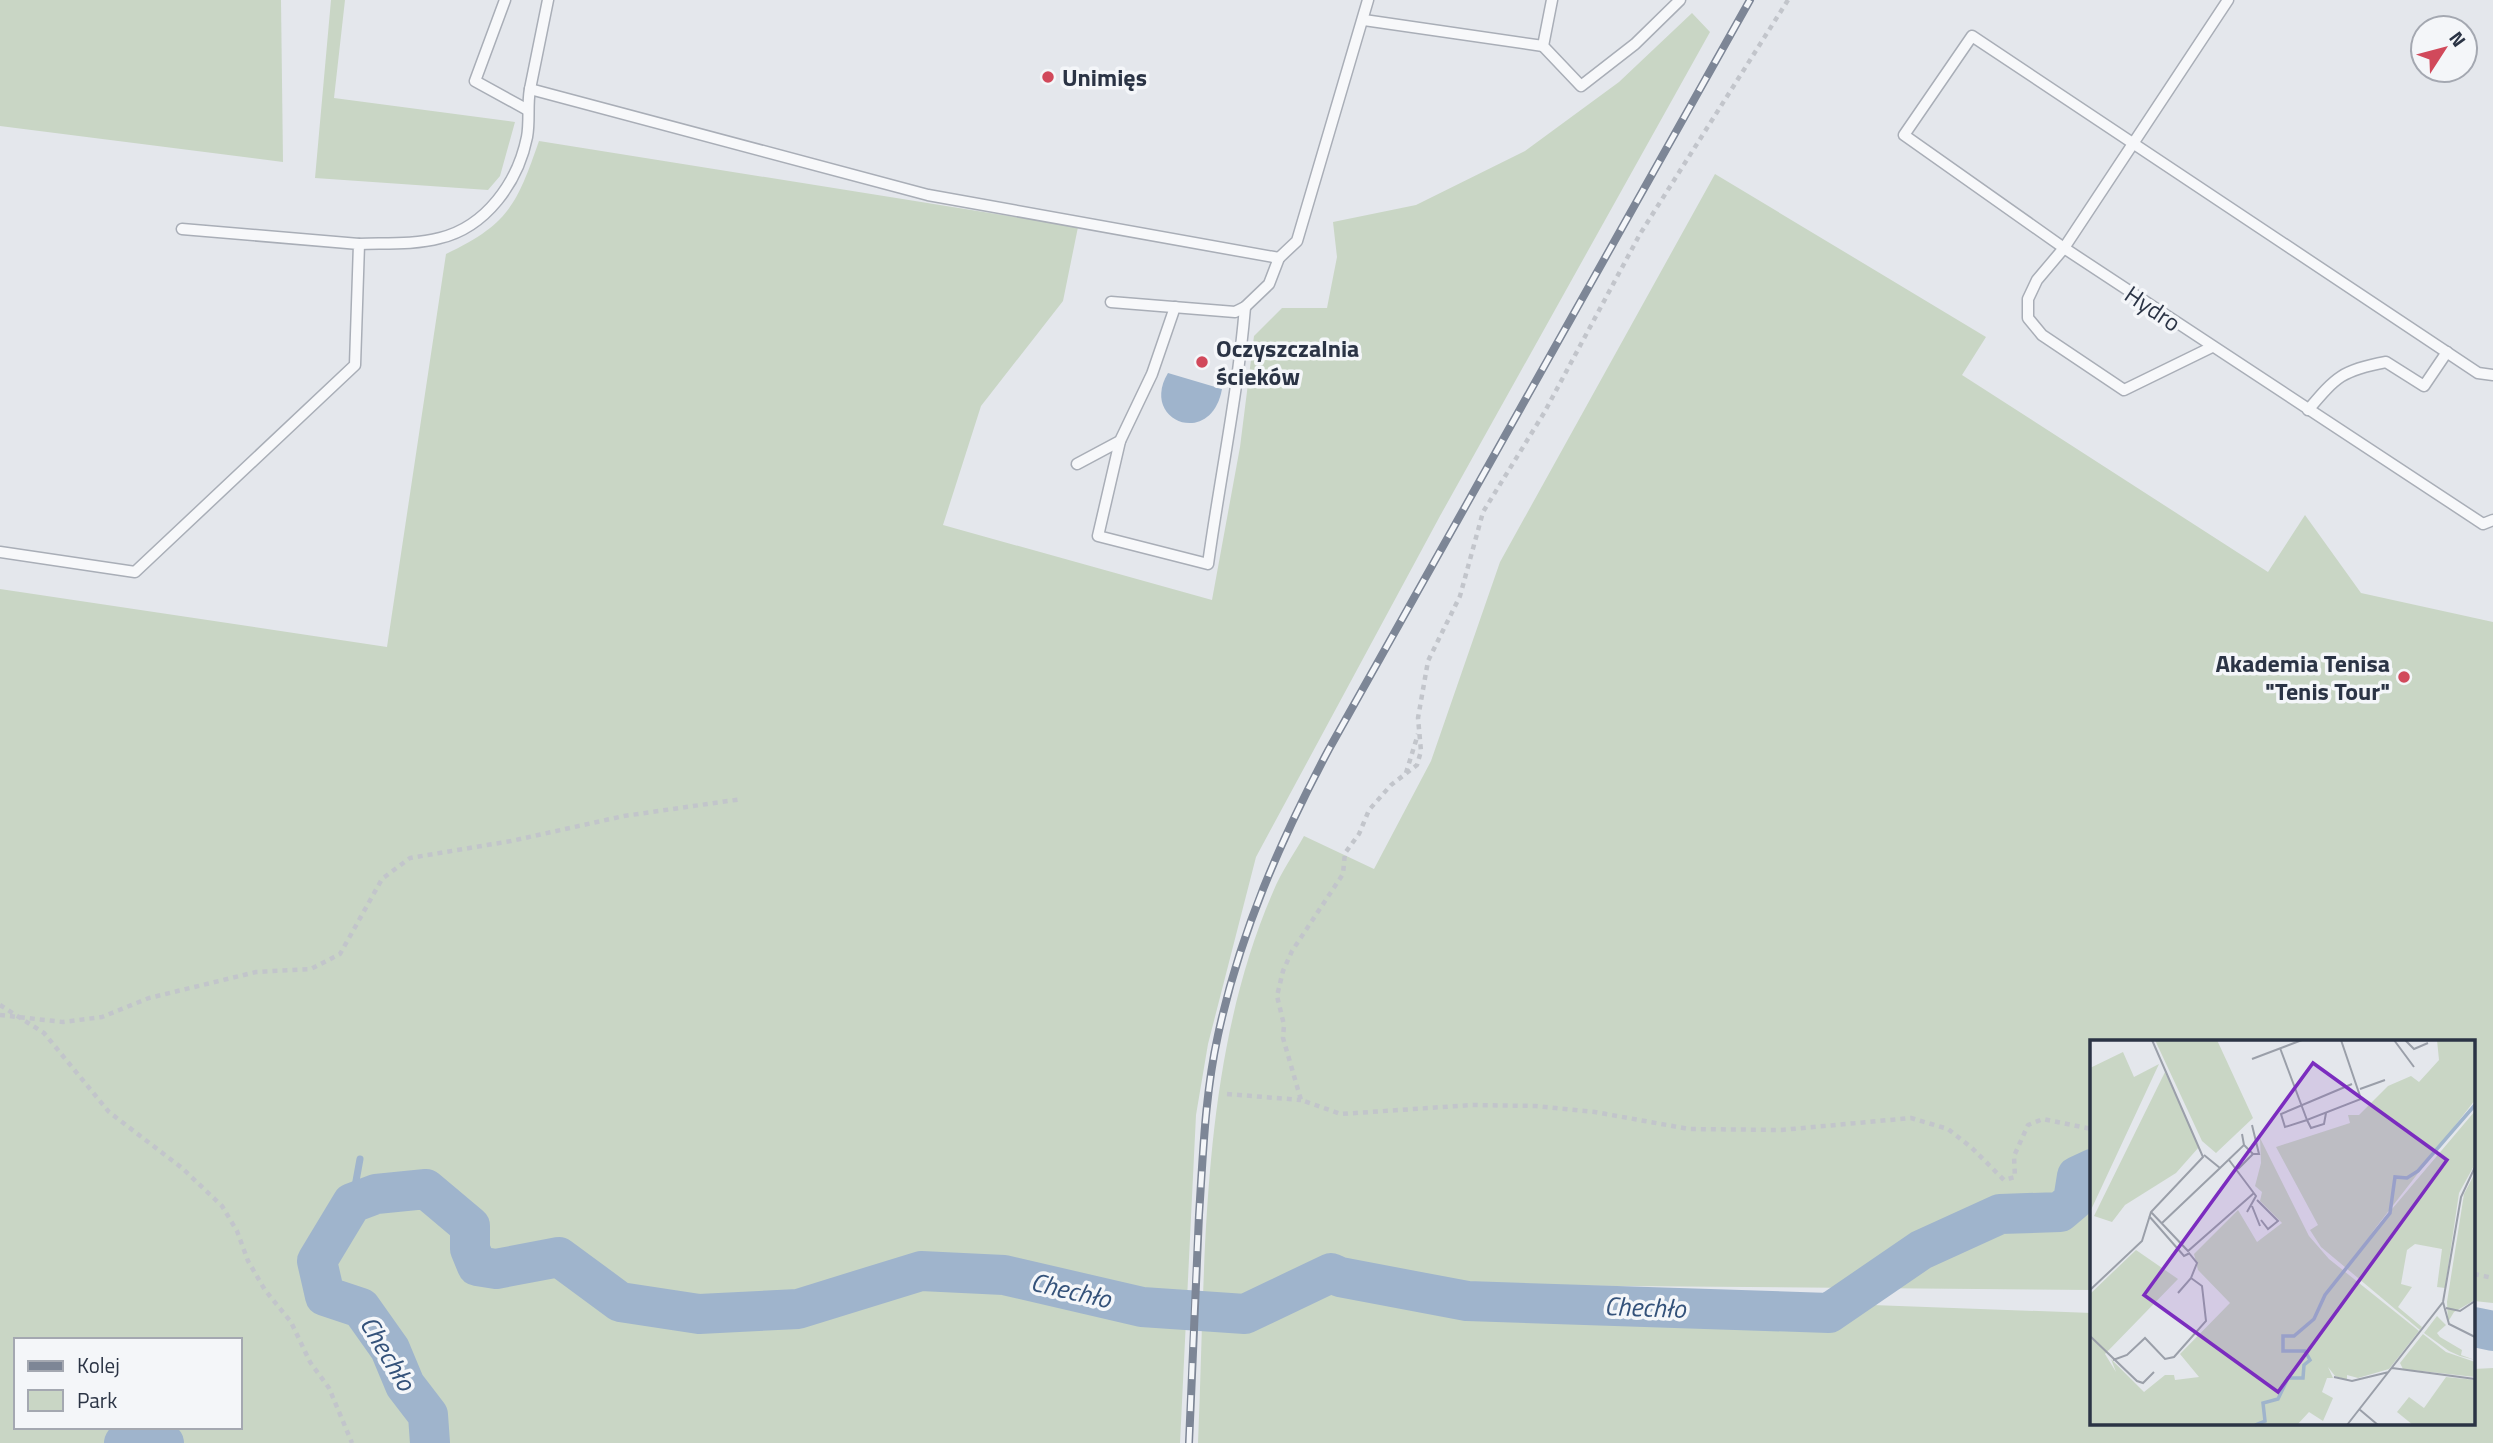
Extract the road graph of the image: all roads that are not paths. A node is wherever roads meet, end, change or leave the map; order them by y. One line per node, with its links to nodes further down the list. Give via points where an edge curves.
1 (505, 0): 10 (lane, via 475,81)
2 (548, 0): 9 (lane)
3 (1368, 0): 7 (lane)
4 (1552, 0): 8 (lane)
5 (1680, 0): 8 (lane, via 1635,44 1581,86)
6 (2228, 0): 11 (lane)
7 (1364, 20): 8 (lane); 15 (lane, via 1297,241)
8 (1543, 46)
9 (530, 89): 10 (lane); 15 (lane, via 928,195)
10 (526, 108): 13 (lane, via 527,136 508,187 495,205 442,238)
11 (2132, 145): 14 (lane); 14 (lane, Hydro, via 1972,36 1904,135); 20 (lane)
12 (182, 229): 13 (lane)
13 (359, 244): 26 (lane, via 355,365 135,572)
14 (2064, 248): 19 (lane, Hydro); 19 (lane, via 2037,280 2028,299 2028,318 2042,335 2124,390)
15 (1279, 258): 18 (lane, via 1269,284)
16 (1111, 302): 17 (lane)
17 (1175, 307): 18 (lane, via 1234,312); 23 (lane, via 1152,374)
18 (1245, 307): 23 (lane, via 1240,377 1208,564 1098,536)
19 (2212, 347): 22 (lane, Hydro)
20 (2447, 352): 21 (lane, via 2478,373); 22 (lane, via 2424,386 2386,362 2359,366 2334,378)
21 (2493, 375)
22 (2308, 410): 25 (lane, Hydro, via 2483,524)
23 (1120, 441): 24 (lane)
24 (1077, 464)
25 (2493, 520)
26 (0, 552)

